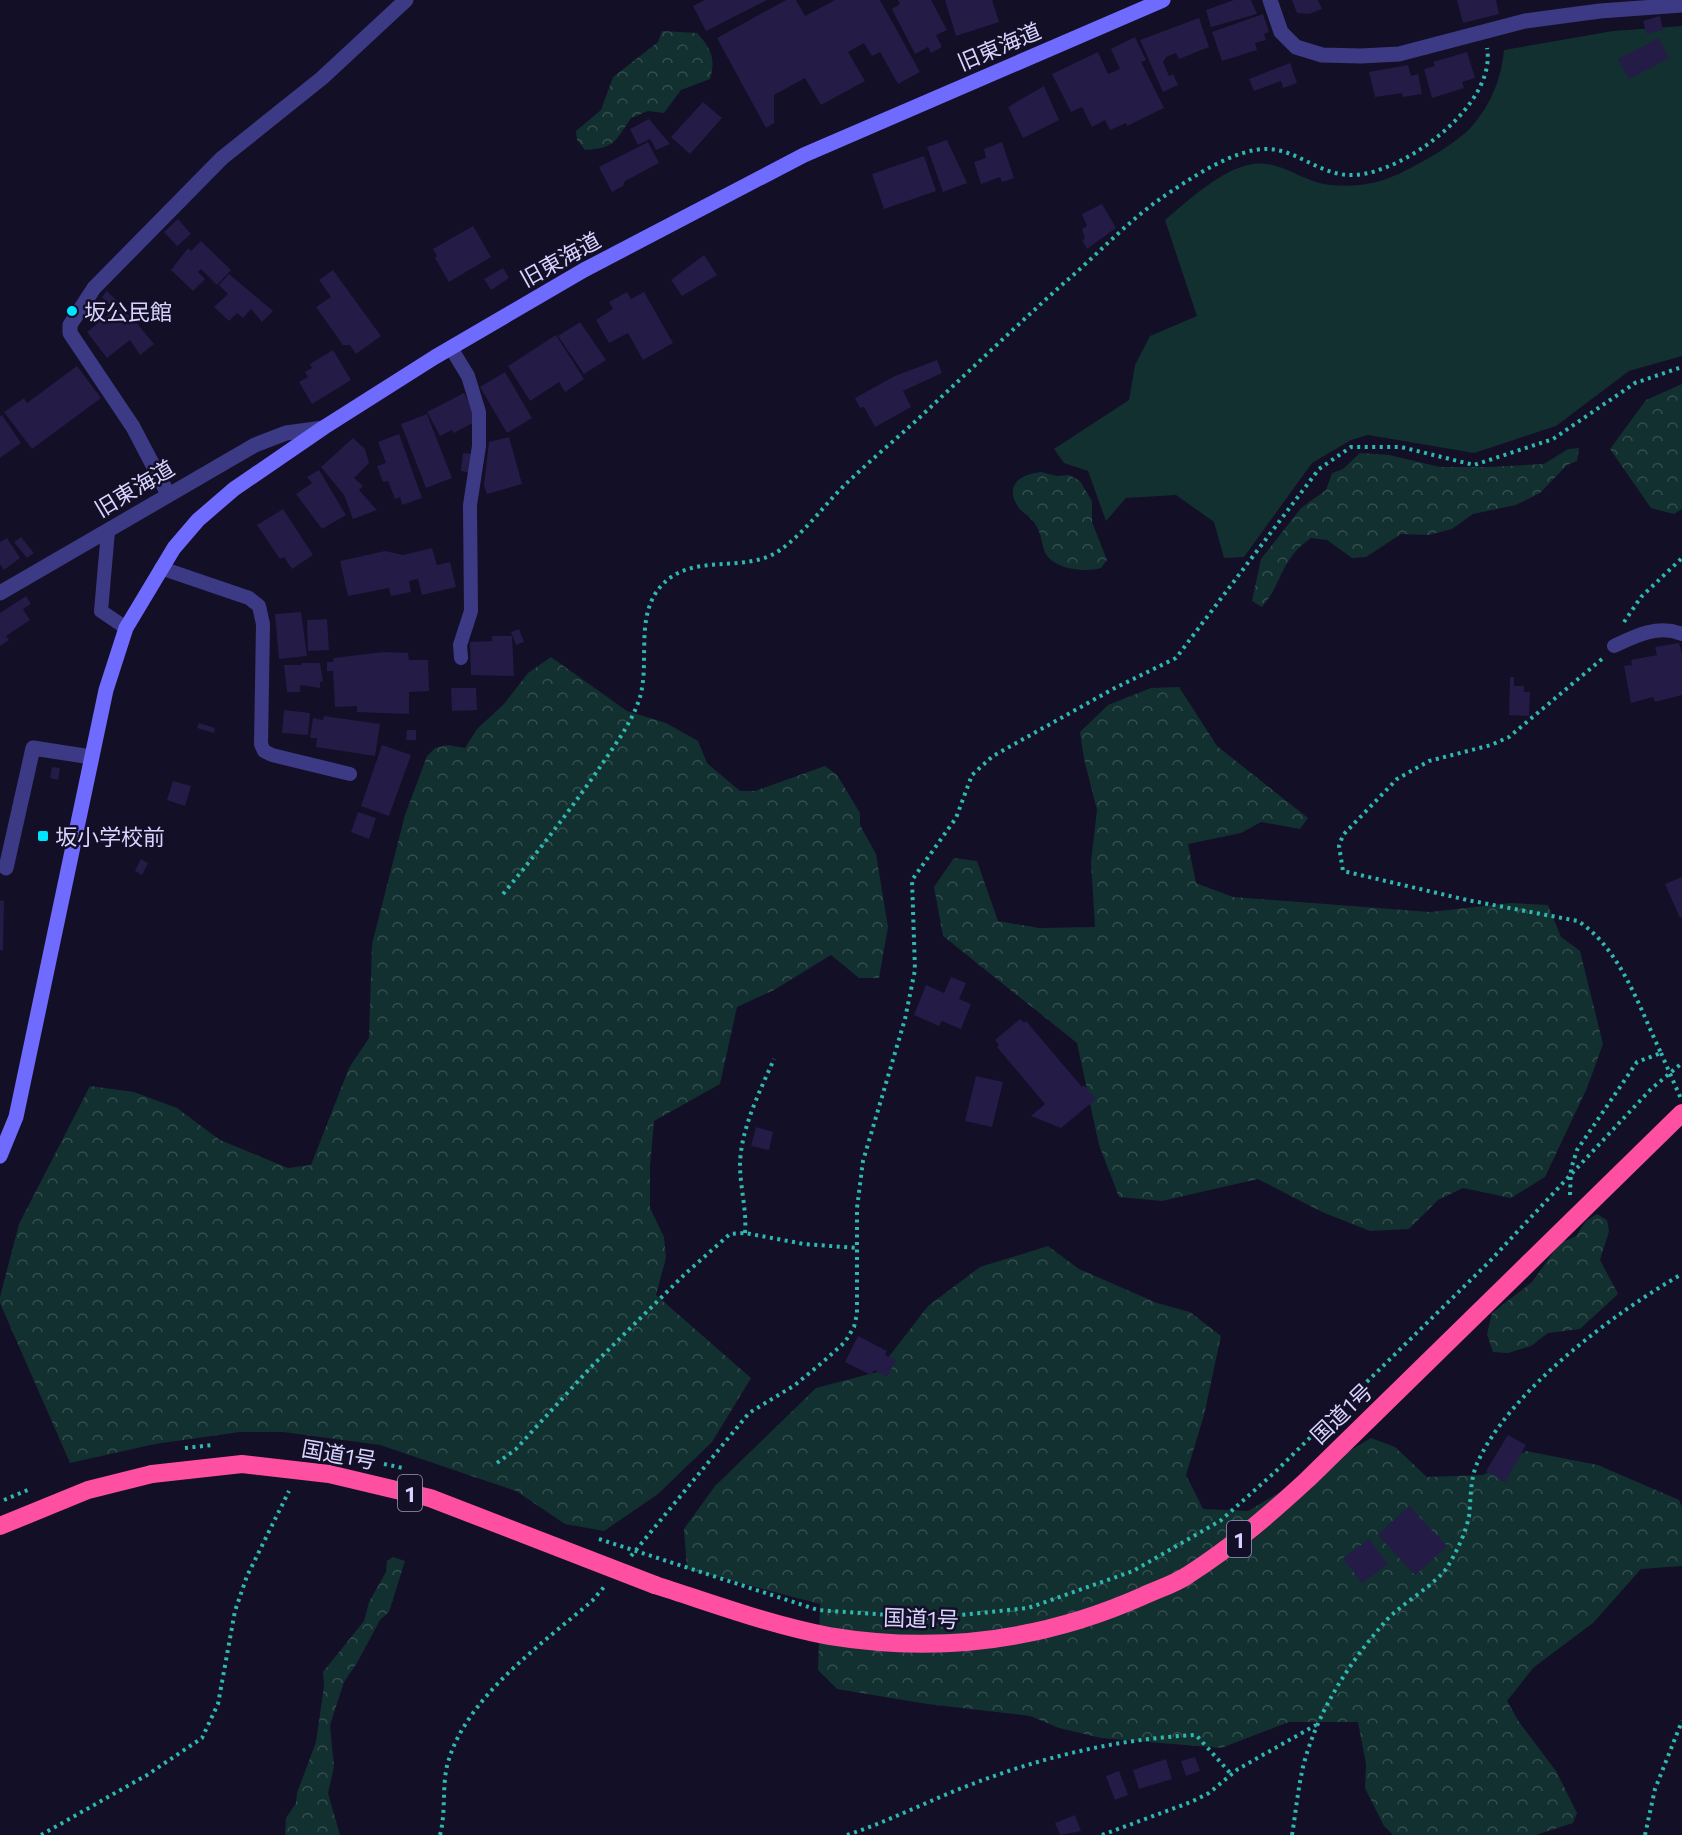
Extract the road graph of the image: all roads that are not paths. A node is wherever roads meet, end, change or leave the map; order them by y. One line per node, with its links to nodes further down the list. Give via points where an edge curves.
1 (406, 0): 8 (street, via 322,78 222,158 94,288 70,325 70,333 133,426)
2 (1163, 0): 4 (street, 旧東海道)
3 (1270, 0): 5 (street, via 1281,32 1296,47 1322,56 1399,54 1525,21)
4 (1142, 4): 6 (street, 旧東海道, via 804,155 584,270)
5 (1682, 5)
6 (451, 348): 7 (street, 旧東海道); 15 (lane, via 471,385 480,426 470,505 471,611 460,645)
7 (323, 428): 8 (street, 旧東海道, via 286,433 255,445); 10 (street, via 234,489 198,520)
8 (168, 494): 9 (street, 旧東海道)
9 (108, 531): 11 (street, 旧東海道); 12 (lane, via 101,610)
10 (160, 568): 12 (street); 17 (lane, via 249,598 259,606 263,624 264,751)
11 (0, 593)
12 (126, 628): 16 (street, via 106,690)
13 (1682, 634): 14 (lane, via 1666,629 1653,631)
14 (1614, 646)
15 (461, 658)
16 (91, 757): 18 (street, via 33,748); 20 (street, via 16,1117)
17 (350, 774)
18 (6, 868)
19 (1682, 1113): 21 (highway, 国道1号 / 1, bridge, via 1260,1524 1186,1576 1102,1614 976,1643 913,1646 829,1636 776,1624 655,1585 430,1498 329,1474 242,1464 152,1474 88,1490)
20 (0, 1156)
21 (0, 1526)

